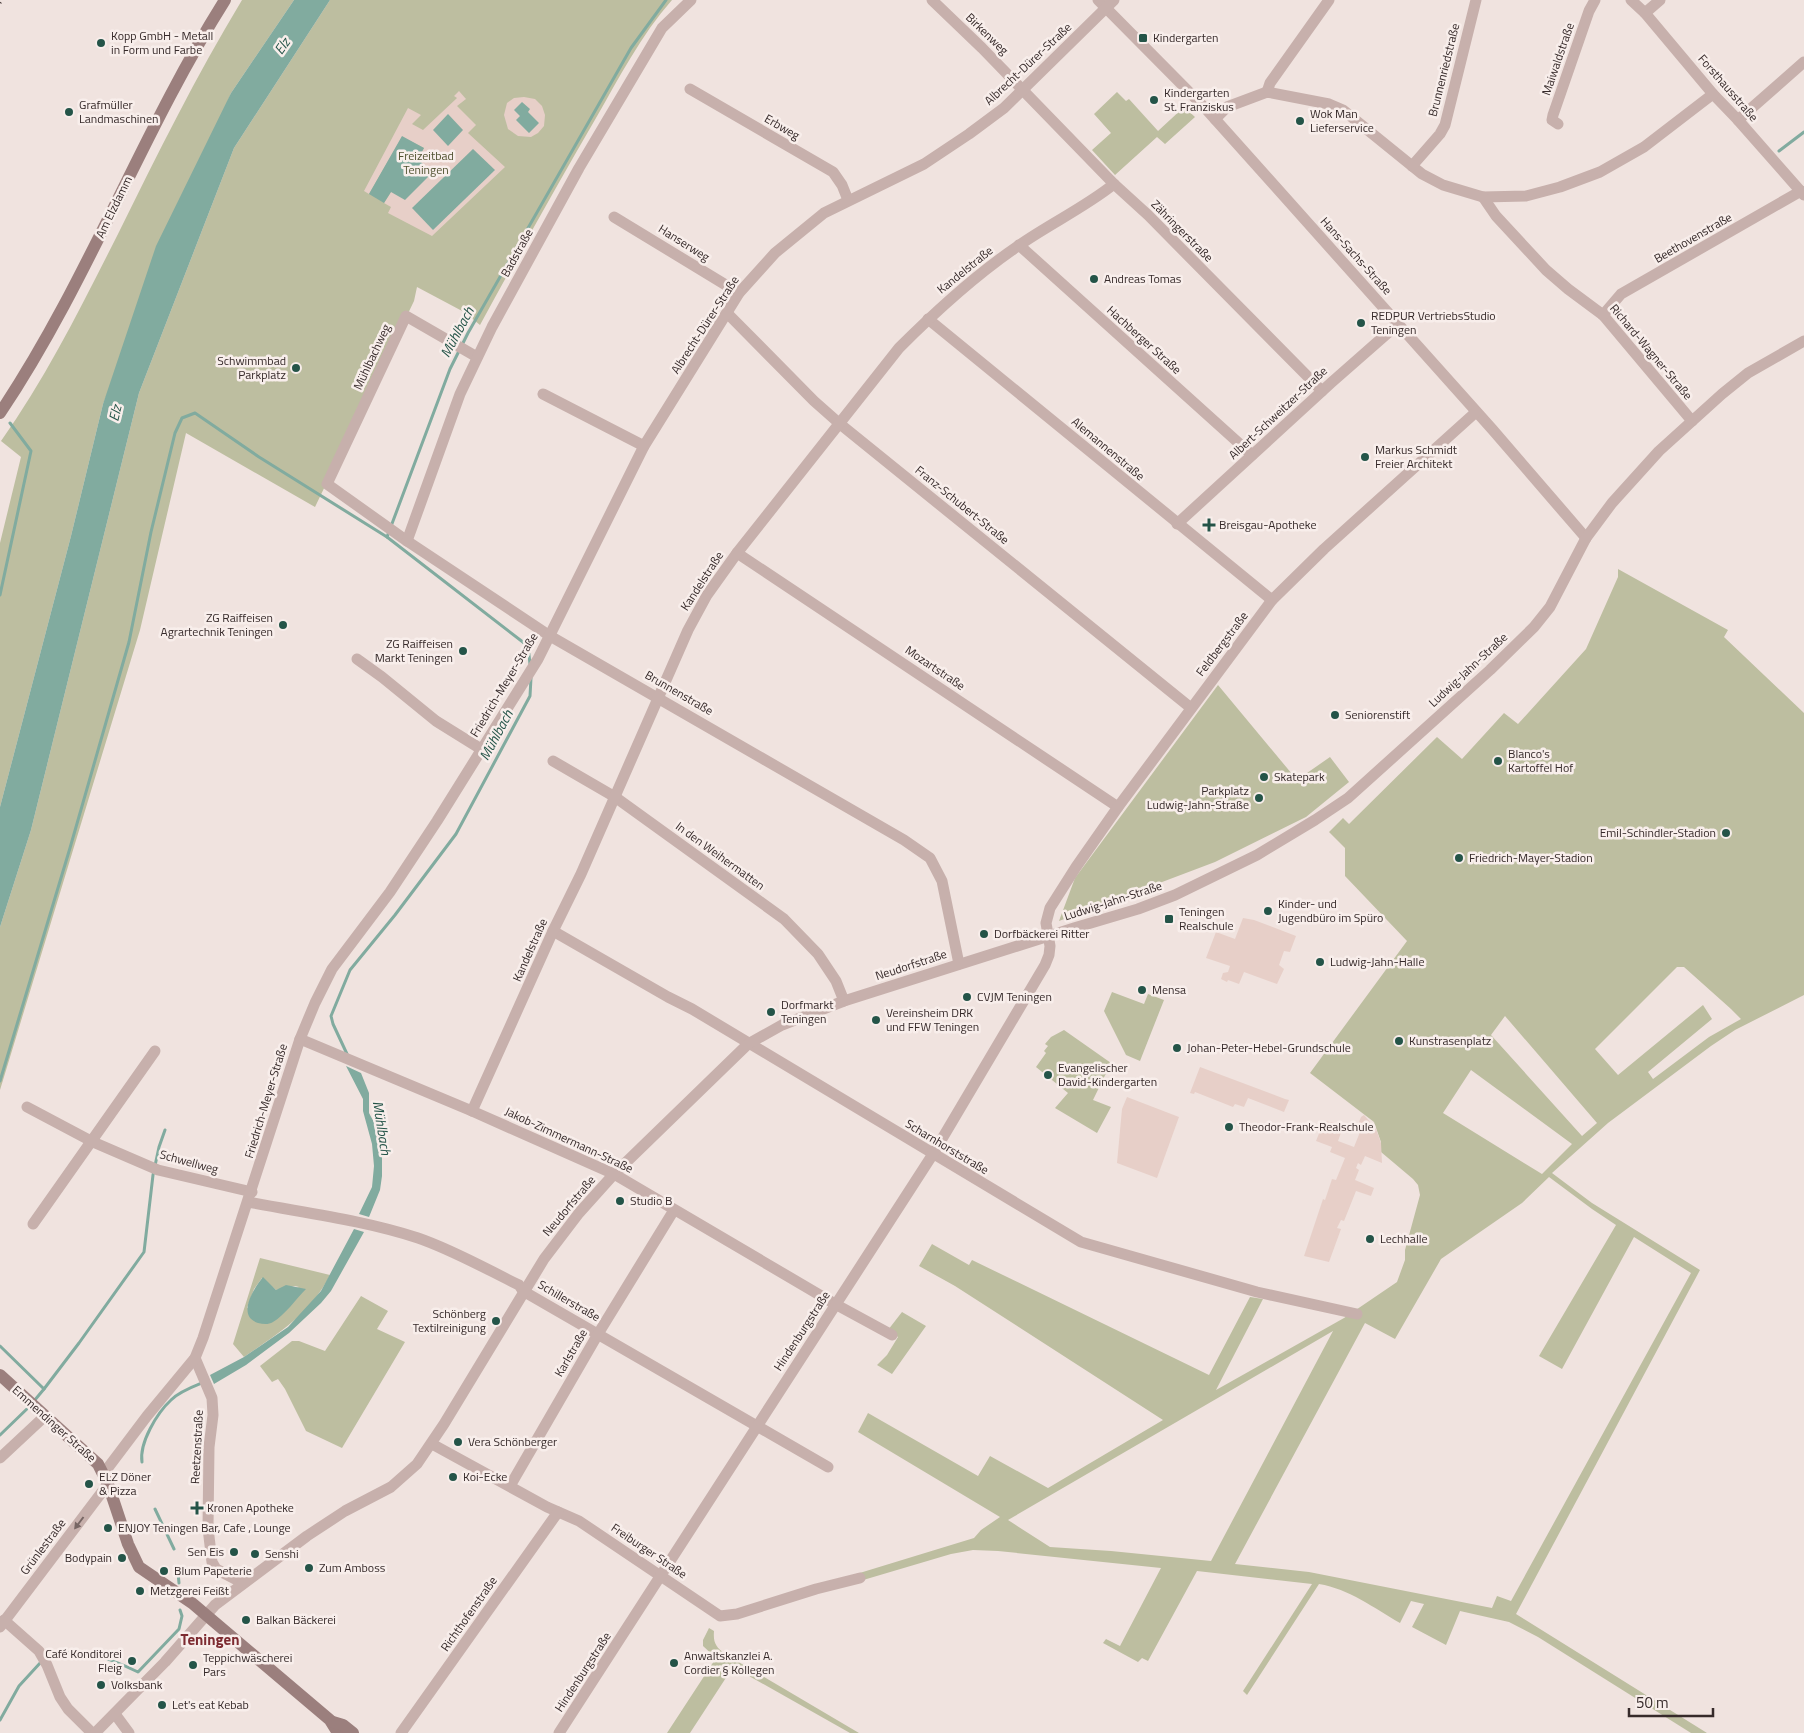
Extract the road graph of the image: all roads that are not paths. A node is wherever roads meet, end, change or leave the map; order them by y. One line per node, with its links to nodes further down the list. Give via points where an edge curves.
1 (225, 0): 36 (main road, Am Elzdamm, via 158,118 61,312)
2 (691, 0): 32 (street, Badstraße, via 662,28 579,168 492,327)
3 (932, 0): 13 (street, Birkenweg)
4 (1329, 0): 14 (street, via 1270,83)
5 (1476, 0): 19 (street, Brunnenriedstraße, via 1445,125)
6 (1595, 0): 18 (street, Maiwaldstraße, via 1552,120)
7 (1631, 0): 10 (street, Forsthausstraße)
8 (1660, 0): 10 (street)
9 (1106, 3): 13 (street, Albrecht-Dürer-Straße); 16 (street, Hans-Sachs-Straße)
10 (1646, 13): 15 (street, Forsthausstraße)
11 (1804, 62): 17 (street)
12 (690, 89): 23 (street, Erbweg, via 833,172)
13 (1023, 89): 20 (street, Zähringerstraße); 23 (street, Albrecht-Dürer-Straße, via 1004,108 924,164)
14 (1267, 92): 16 (street, via 1227,108); 19 (street, via 1329,104 1343,110)
15 (1713, 94): 17 (street, Forsthausstraße); 22 (street, via 1644,147 1600,172 1560,188 1526,196)
16 (1215, 119): 30 (street, Hans-Sachs-Straße)
17 (1738, 120): 21 (street, Forsthausstraße)
18 (1558, 124)
19 (1412, 166): 22 (street, via 1443,185)
20 (1114, 184): 25 (street, Kandelstraße); 33 (street, Zähringerstraße)
21 (1802, 193): 28 (street, Beethovenstraße, via 1621,294)
22 (1483, 198): 28 (street, Richard-Wagner-Straße, via 1546,270)
23 (848, 200): 26 (street, Albrecht-Dürer-Straße, via 824,213 775,253)
24 (614, 217): 26 (street, Hanserweg)
25 (1019, 245): 29 (street, Kandelstraße); 40 (street, Hachberger Straße)
26 (739, 293): 27 (street, Albrecht-Dürer-Straße)
27 (727, 313): 38 (street, Franz-Schubert-Straße); 39 (street, Albrecht-Dürer-Straße)
28 (1603, 315): 37 (street, Richard-Wagner-Straße)
29 (928, 319): 38 (street, Kandelstraße, via 899,348); 42 (street, Alemannenstraße)
30 (1398, 324): 33 (street, Albert-Schweitzer-Straße); 35 (street, Hans-Sachs-Straße)
31 (1804, 342): 37 (street, Ludwig-Jahn-Straße, via 1748,373)
32 (473, 354): 41 (street, Mühlbachweg, via 406,316); 44 (street, Badstraße)
33 (1322, 391): 40 (street, Albert-Schweitzer-Straße)
34 (543, 394): 39 (street)
35 (1476, 412): 43 (street, Hans-Sachs-Straße); 46 (street, Feldbergstraße)
36 (0, 413)
37 (1692, 421): 43 (street, Ludwig-Jahn-Straße, via 1659,451 1612,503)
38 (840, 424): 45 (street, Kandelstraße); 50 (street, Franz-Schubert-Straße)
39 (644, 446): 47 (street, Albrecht-Dürer-Straße)
40 (1252, 455): 42 (street, Albert-Schweitzer-Straße)
41 (327, 484): 44 (street, Brunnenstraße)
42 (1177, 524): 46 (street, Alemannenstraße)
43 (1586, 538): 56 (street, Ludwig-Jahn-Straße, via 1550,607 1534,626 1348,798 1257,855 1182,892 1138,910)
44 (407, 541): 47 (street, Brunnenstraße)
45 (737, 553): 49 (street, Kandelstraße, via 707,595); 54 (street, Mozartstraße)
46 (1272, 600): 50 (street, Feldbergstraße)
47 (550, 636): 49 (street, Brunnenstraße); 51 (street, Friedrich-Meyer-Straße)
48 (357, 659): 51 (street, Friedrich-Meyer-Straße, via 436,721)
49 (658, 697): 53 (street, Kandelstraße); 57 (street, Brunnenstraße, via 930,858 942,881)
50 (1191, 708): 54 (street, Feldbergstraße)
51 (481, 749): 59 (street, Friedrich-Meyer-Straße, via 390,892 332,969)
52 (553, 761): 53 (street, In den Weihermatten)
53 (615, 797): 55 (street, Kandelstraße); 58 (street, In den Weihermatten, via 784,919 818,954 836,981)
54 (1118, 807): 56 (street, Feldbergstraße, via 1050,908 1046,924)
55 (553, 931): 60 (street, Scharnhorststraße); 63 (street, Kandelstraße)
56 (1048, 936): 57 (street, Neudorfstraße); 65 (street, Hindenburgstraße, via 1049,955 1045,964)
57 (959, 964): 58 (street, Neudorfstraße)
58 (844, 1001): 60 (street, Neudorfstraße, via 782,1025)
59 (300, 1039): 63 (street, Jakob-Zimmermann-Straße); 67 (street, Friedrich-Meyer-Straße)
60 (748, 1044): 65 (street, Scharnhorststraße); 66 (street, Neudorfstraße)
61 (155, 1051): 64 (street)
62 (27, 1107): 64 (street, Schwellweg)
63 (472, 1110): 66 (street, Jakob-Zimmermann-Straße)
64 (92, 1142): 67 (street, Schwellweg, via 155,1168); 69 (street)
65 (933, 1154): 71 (street, Hindenburgstraße); 72 (street, Scharnhorststraße, via 1081,1242 1257,1292)
66 (614, 1174): 68 (street, Jakob-Zimmermann-Straße); 70 (street, Neudorfstraße, via 579,1213)
67 (250, 1197): 70 (street, Schillerstraße, via 418,1238 519,1285); 75 (street, Friedrich-Meyer-Straße)
68 (674, 1210): 71 (street, Jakob-Zimmermann-Straße); 73 (street, Karlstraße)
69 (33, 1224)
70 (523, 1291): 73 (street, Schillerstraße); 79 (street, Neudorfstraße)
71 (835, 1304): 74 (street, Jakob-Zimmermann-Straße); 78 (street, Hindenburgstraße)
72 (1357, 1314)
73 (598, 1334): 78 (street, Schillerstraße); 83 (street, Karlstraße)
74 (892, 1335)
75 (195, 1358): 82 (street, Friedrich-Meyer-Straße, via 147,1416); 87 (street, Reetzenstraße, via 212,1398 208,1528 212,1562 216,1570)
76 (0, 1375): 77 (main road, Emmendinger Straße)
77 (36, 1408): 80 (street); 82 (main road, Emmendinger Straße, via 88,1454)
78 (757, 1427): 81 (street, Schillerstraße); 85 (street, Hindenburgstraße)
79 (432, 1444): 83 (street, Freiburger Straße); 87 (street, Neudorfstraße, via 417,1464 391,1487 345,1511)
80 (0, 1458)
81 (828, 1467)
82 (106, 1478): 88 (main road, Emmendinger Straße, via 139,1568); 89 (street, Grünlestraße, one-way to 89)
83 (510, 1486): 84 (street, Freiburger Straße)
84 (558, 1512): 85 (street, Freiburger Straße, via 579,1521); 95 (street, Richthofenstraße)
85 (661, 1576): 86 (street, Freiburger Straße, via 720,1616 737,1614); 96 (street, Hindenburgstraße)
86 (860, 1578)
87 (243, 1584): 88 (street, Neudorfstraße)
88 (205, 1615): 90 (street, Neudorfstraße); 91 (main road, Emmendinger Straße)
89 (2, 1624): 92 (street, via 44,1660 64,1703)
90 (115, 1714): 92 (street, Neudorfstraße); 93 (street)
91 (336, 1728): 94 (main road, Emmendinger Straße, via 343,1725)
92 (94, 1733)
93 (130, 1733)
94 (353, 1733)
95 (401, 1733)
96 (559, 1733)

